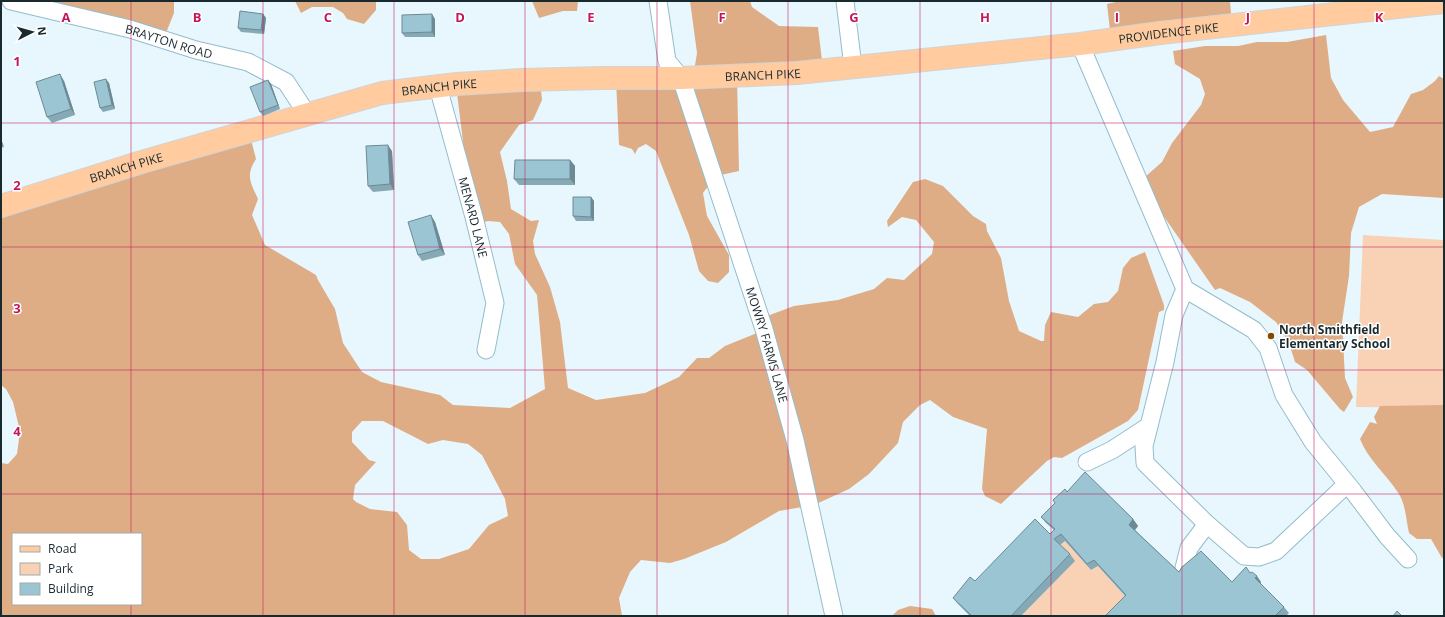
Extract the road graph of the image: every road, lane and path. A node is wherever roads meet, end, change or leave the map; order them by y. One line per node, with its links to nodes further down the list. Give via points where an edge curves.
1 (11, 1): 10 (street, BRAYTON ROAD, via 248,62 286,82)
2 (658, 1): 8 (street, via 667,61)
3 (845, 1): 7 (street)
4 (1444, 2): 5 (main road, PROVIDENCE PIKE)
5 (1080, 44): 6 (main road, PROVIDENCE PIKE); 12 (street)
6 (893, 64): 7 (main road, BRANCH PIKE)
7 (853, 67): 8 (main road, BRANCH PIKE, via 797,73)
8 (681, 78): 9 (main road, BRANCH PIKE, via 522,80); 20 (street, MOWRY FARMS LANE, via 766,336 795,440)
9 (438, 87): 10 (main road, BRANCH PIKE, via 382,94); 13 (street, MENARD LANE, via 495,303)
10 (307, 114): 11 (main road, BRANCH PIKE)
11 (1, 206)
12 (1185, 288): 14 (street, via 1174,314); 16 (street, via 1254,330 1268,348 1284,395 1313,442)
13 (486, 350)
14 (1149, 426): 15 (street, via 1112,450); 17 (street, via 1144,446 1145,463)
15 (1087, 462)
16 (1347, 484): 17 (street, via 1276,551 1259,557 1244,556); 18 (street)
17 (1207, 524): 19 (street, via 1189,548 1184,568)
18 (1408, 559)
19 (1186, 573)
20 (834, 616)

